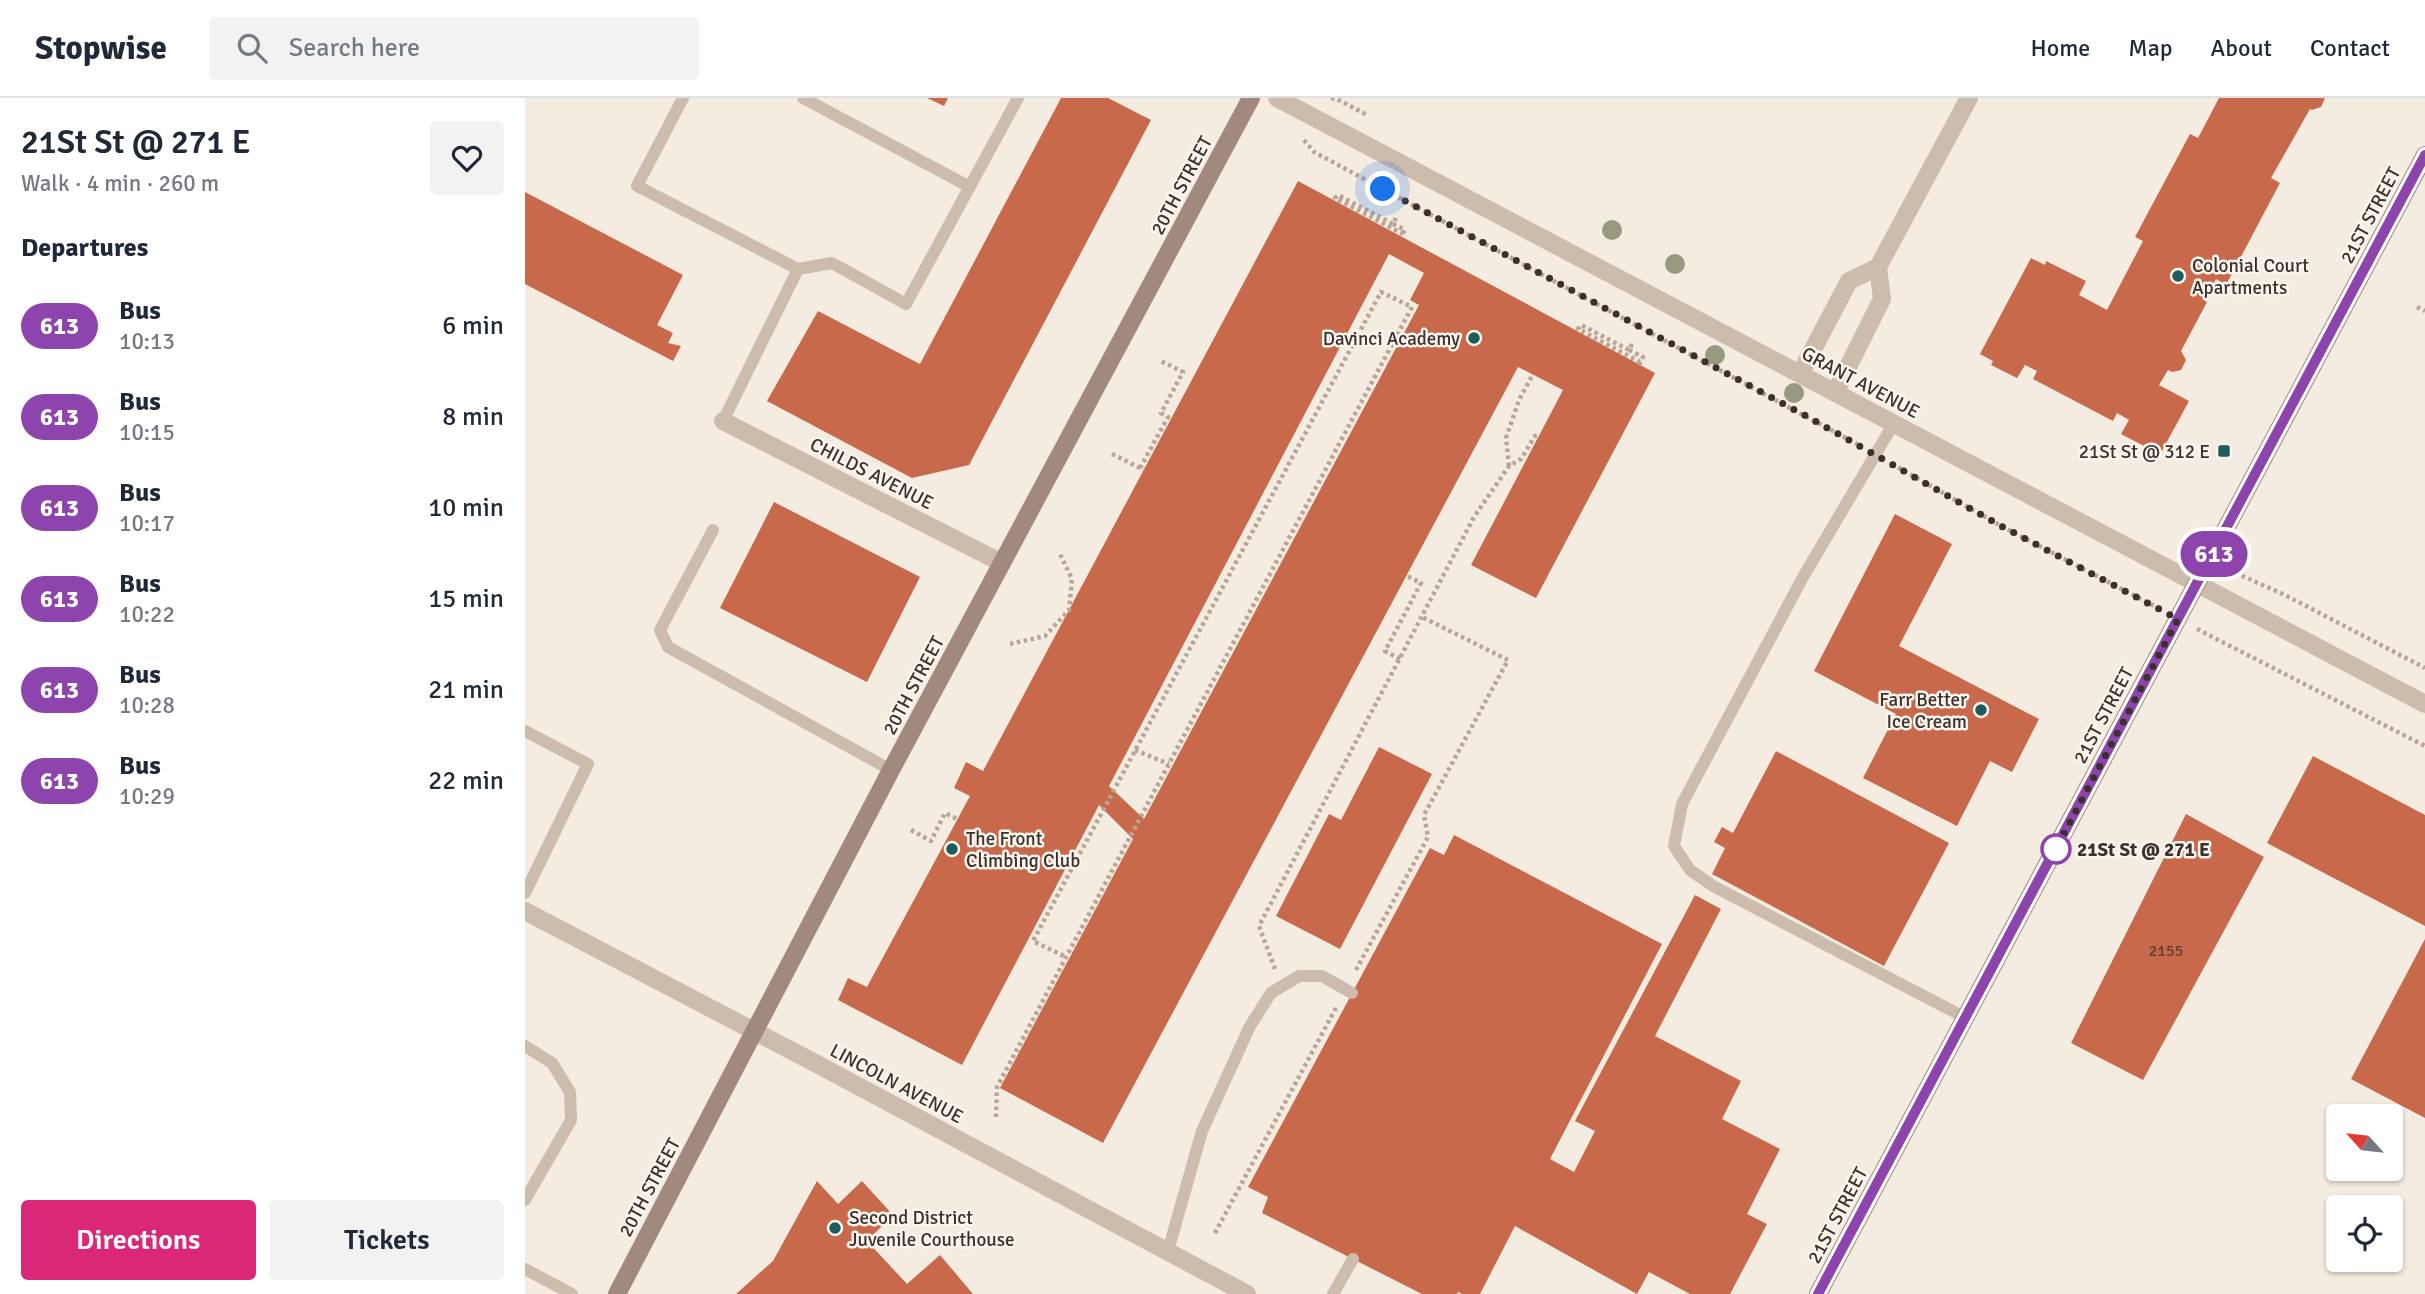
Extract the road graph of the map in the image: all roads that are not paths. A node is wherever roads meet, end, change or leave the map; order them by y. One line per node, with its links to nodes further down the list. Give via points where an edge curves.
1 (683, 98): 10 (lane, via 637,186)
2 (803, 98): 8 (lane)
3 (1018, 98): 8 (lane)
4 (1251, 98): 16 (main road, 20TH STREET)
5 (1276, 98): 11 (street, GRANT AVENUE)
6 (1969, 98): 9 (street)
7 (2425, 155): 17 (main road, 21ST STREET)
8 (970, 187): 10 (lane, via 906,304 832,263)
9 (1878, 267): 11 (street, via 1849,281); 12 (street, via 1882,299)
10 (798, 269): 13 (lane)
11 (1800, 374): 12 (street, GRANT AVENUE)
12 (1835, 393): 14 (street, GRANT AVENUE)
13 (723, 421): 16 (street, CHILDS AVENUE)
14 (1894, 423): 17 (street, GRANT AVENUE); 24 (lane, via 1804,577 1682,804 1674,846 1690,870 1713,886)
15 (713, 530): 20 (lane, via 660,630 669,648)
16 (1002, 563): 20 (main road, 20TH STREET)
17 (2198, 583): 18 (street, GRANT AVENUE); 24 (main road, 21ST STREET)
18 (2425, 704)
19 (525, 731): 21 (lane, via 587,764)
20 (891, 770): 25 (main road, 20TH STREET)
21 (525, 893)
22 (525, 911): 25 (street, LINCOLN AVENUE)
23 (1349, 991): 28 (lane, via 1322,976 1299,976 1271,993 1250,1026 1202,1131)
24 (1966, 1018): 35 (main road, 21ST STREET)
25 (754, 1032): 28 (street, LINCOLN AVENUE); 32 (main road, 20TH STREET)
26 (525, 1046): 27 (lane, via 552,1063 570,1092 571,1120)
27 (525, 1200)
28 (1168, 1251): 33 (street, LINCOLN AVENUE)
29 (1353, 1259): 34 (lane)
30 (525, 1269): 31 (lane)
31 (572, 1294)
32 (617, 1294)
33 (1247, 1294)
34 (1333, 1294)
35 (1818, 1294)

